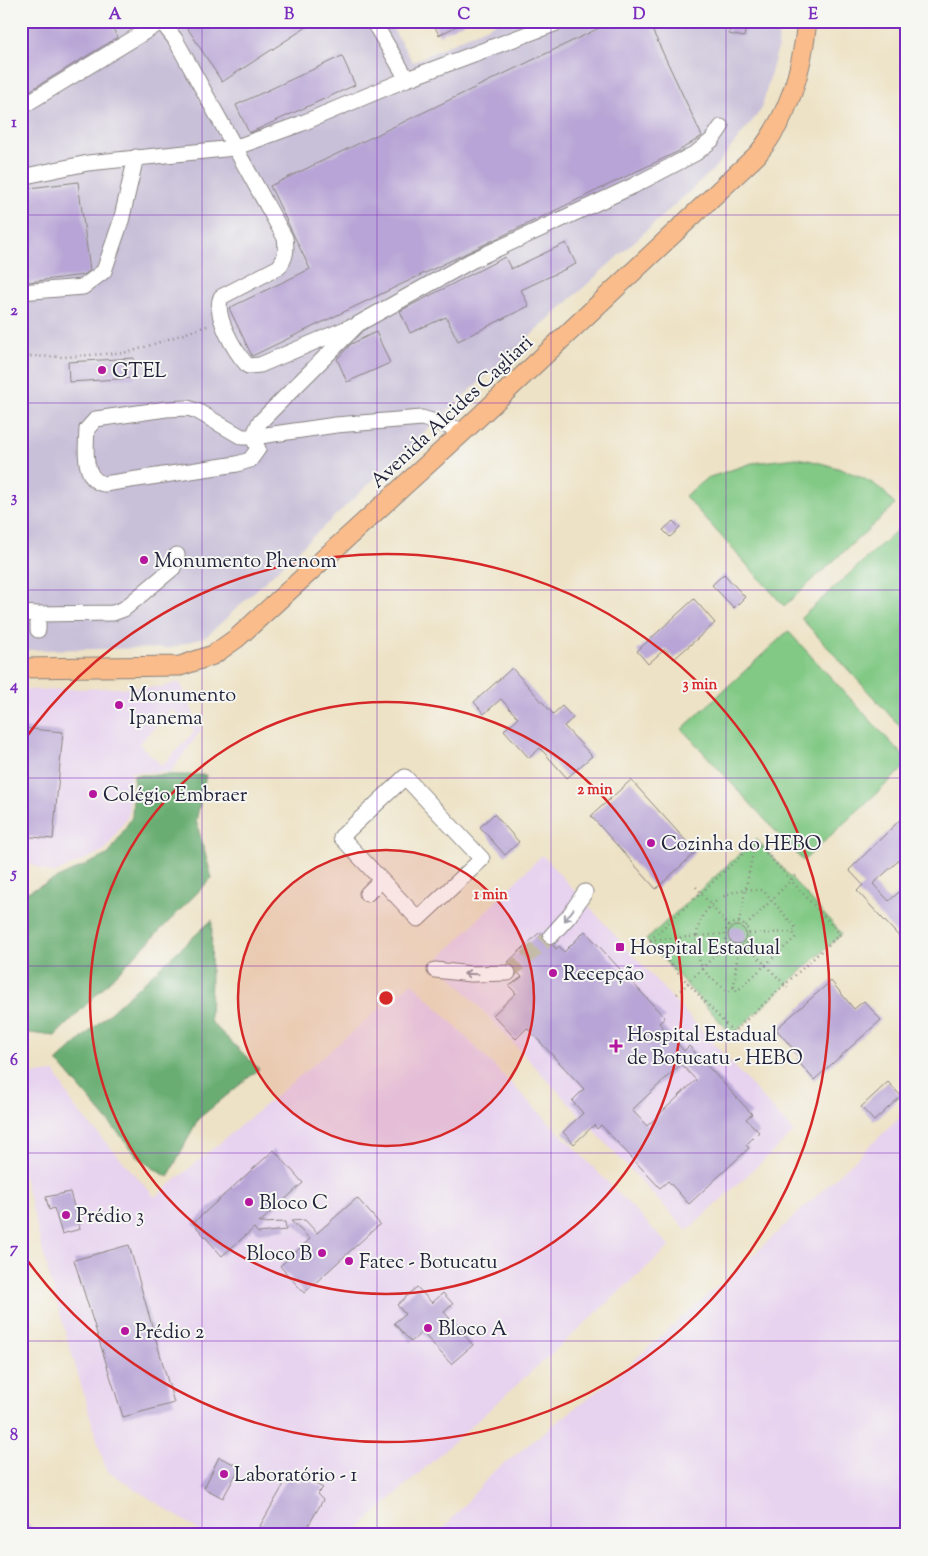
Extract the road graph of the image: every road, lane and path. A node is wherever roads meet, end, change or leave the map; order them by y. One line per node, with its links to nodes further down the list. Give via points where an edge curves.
1 (373, 21): 5 (lane)
2 (562, 21): 5 (lane)
3 (161, 22): 6 (lane); 8 (lane, via 175,39)
4 (806, 24): 15 (main road, Avenida Alcides Cagliari, via 792,95 770,139)
5 (407, 79): 8 (lane)
6 (21, 107)
7 (720, 127): 13 (lane, via 712,140 696,153 471,261)
8 (234, 148): 9 (lane); 12 (lane, via 285,238 287,248 279,267 221,297 218,304)
9 (136, 157): 10 (lane); 11 (lane, via 121,221 104,271 83,287)
10 (21, 176)
11 (21, 292)
12 (220, 319): 13 (lane, via 248,366); 14 (path, via 130,352 43,358 24,356)
13 (358, 324): 16 (lane, via 259,423)
14 (21, 348)
15 (464, 431): 16 (lane, via 422,418 336,425); 21 (main road, Avenida Alcides Cagliari, via 237,638 213,655 180,666)
16 (254, 437): 16 (lane, via 242,437 193,409 166,409 96,419 86,429 86,452 92,478 104,484 250,460 258,449)
17 (177, 556): 19 (lane, via 173,568 120,611)
18 (21, 613): 19 (lane)
19 (38, 614): 20 (lane)
20 (38, 630)
21 (21, 668)
22 (756, 842): 25 (path); 27 (path); 29 (path)
23 (797, 874): 25 (path)
24 (381, 880): 24 (lane, via 418,919 482,859 406,776 341,837); 30 (lane)
25 (791, 881): 31 (path); 50 (path, via 840,934)
26 (696, 887): 29 (path)
27 (746, 889): 31 (path, via 763,890); 32 (path, via 728,892); 33 (path)
28 (585, 892): 39 (lane, one-way to 39)
29 (700, 893): 32 (path); 41 (path)
30 (367, 894)
31 (772, 900): 35 (path); 36 (path, via 796,928)
32 (711, 905): 34 (path); 40 (path, via 698,922)
33 (739, 922): 34 (path); 35 (path)
34 (728, 926): 37 (path)
35 (746, 926): 38 (path)
36 (792, 932): 38 (path); 45 (path, via 796,937)
37 (725, 934): 40 (path); 42 (path)
38 (749, 934): 43 (path)
39 (551, 936)
40 (696, 937): 41 (path); 46 (path)
41 (649, 940): 49 (path)
42 (728, 943): 44 (path); 46 (path)
43 (745, 944): 44 (path); 45 (path)
44 (738, 947): 51 (path)
45 (765, 964): 50 (path); 51 (path, via 736,991)
46 (702, 969): 49 (path); 51 (path, via 728,992)
47 (435, 970): 48 (lane, one-way to 47, via 471,974)
48 (508, 973)
49 (688, 983): 50 (path, via 732,1032); 53 (path)
50 (784, 984): 52 (path)
51 (734, 987)
52 (790, 990)
53 (677, 994)

